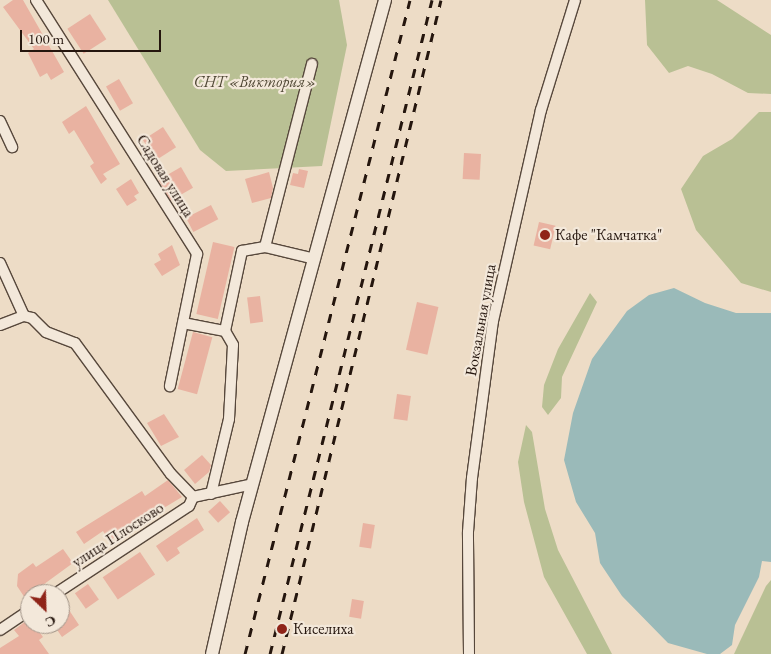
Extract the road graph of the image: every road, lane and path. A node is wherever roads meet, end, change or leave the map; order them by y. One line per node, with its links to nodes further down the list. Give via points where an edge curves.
1 (36, 0): 11 (street, Садовая улица, via 197,254)
2 (385, 0): 8 (street)
3 (574, 0): 22 (street, Вокзальная улица, via 541,110 493,321 468,532)
4 (312, 64): 7 (street)
5 (0, 122): 6 (street)
6 (12, 147)
7 (265, 247): 8 (street); 13 (street, via 242,251)
8 (315, 258): 15 (street)
9 (0, 263): 10 (street)
10 (24, 316): 12 (street); 17 (street, via 32,318 46,332 75,343 171,474)
11 (183, 323): 13 (street); 14 (street, Садовая улица)
12 (0, 325)
13 (225, 331): 16 (street, via 232,345 229,419)
14 (170, 386)
15 (254, 484): 16 (street); 21 (street)
16 (211, 494): 17 (street)
17 (193, 497): 18 (street, улица Плосково, via 190,506)
18 (70, 584)
19 (20, 617): 20 (street)
20 (0, 630)
21 (212, 654)
22 (469, 654)

